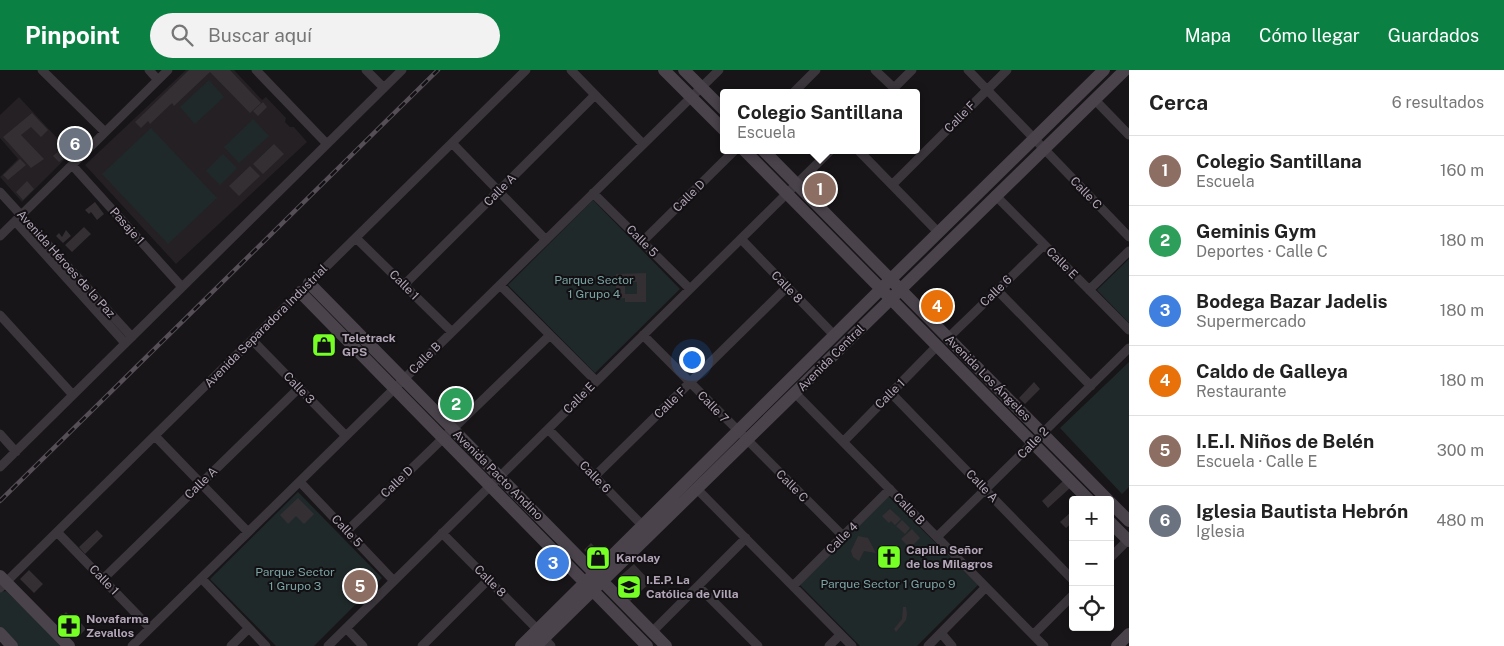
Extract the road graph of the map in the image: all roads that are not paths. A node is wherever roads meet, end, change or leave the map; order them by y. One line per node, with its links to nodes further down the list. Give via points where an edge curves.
1 (42, 70): 31 (street)
2 (149, 70): 19 (street)
3 (168, 70): 19 (street)
4 (256, 70): 34 (street)
5 (366, 70): 20 (street)
6 (402, 70): 20 (street)
7 (526, 70): 35 (street, Avenida Separadora Industrial)
8 (571, 70): 26 (street)
9 (664, 70): 27 (street)
10 (684, 70): 21 (street)
11 (719, 70): 21 (street, Calle B)
12 (816, 70): 22 (street)
13 (875, 70): 23 (street)
14 (912, 70): 24 (street)
15 (968, 70): 25 (street)
16 (1007, 70): 25 (street, Calle F)
17 (1104, 70): 33 (street, Avenida Central)
18 (1125, 70): 28 (street, Avenida Central)
19 (158, 80): 31 (street)
20 (384, 88): 34 (street)
21 (701, 88): 27 (street, Calle B); 29 (street)
22 (797, 89)
23 (890, 89)
24 (894, 89)
25 (987, 90): 33 (street); 45 (street, Calle F)
26 (595, 95): 36 (street); 46 (street, Calle A)
27 (691, 97): 30 (street); 36 (street, Calle B)
28 (1095, 100): 32 (street); 37 (street, Avenida Central)
29 (720, 106)
30 (720, 126)
31 (105, 132): 43 (street)
32 (1129, 135)
33 (1034, 138): 37 (street); 52 (street, Avenida Central)
34 (327, 144): 64 (street)
35 (452, 144): 46 (street); 55 (street, Avenida Separadora Industrial)
36 (643, 144): 48 (street, Calle B)
37 (1043, 148): 50 (street, Avenida Central); 54 (street, Calle C)
38 (731, 154): 58 (street, Calle D)
39 (748, 154): 49 (street, Avenida Los Ángeles)
40 (767, 154): 44 (street, Avenida Los Ángeles)
41 (827, 154): 44 (street, Calle E)
42 (862, 154): 45 (street)
43 (72, 165): 51 (street); 64 (street, Pasaje 1)
44 (797, 184): 49 (street, Calle E); 61 (street, Avenida Los Ángeles)
45 (892, 185): 52 (street)
46 (498, 191): 57 (street); 62 (street, Calle A)
47 (0, 192): 51 (street, Avenida Héroes de la Paz)
48 (593, 193): 57 (street, Calle B); 58 (street, Calle 5)
49 (787, 194): 56 (street, Calle E); 61 (street, Avenida Los Ángeles)
50 (995, 195): 59 (street, Calle E); 68 (street, Avenida Central)
51 (18, 218): 53 (street); 79 (street, Avenida Héroes de la Paz)
52 (938, 232): 61 (street, Avenida Central)
53 (0, 236)
54 (1129, 237)
55 (356, 238): 62 (street, Calle 1); 66 (street, Avenida Separadora Industrial)
56 (741, 239): 65 (street, Calle 8); 67 (street, Calle E)
57 (546, 240): 63 (street, Calle B)
58 (642, 242): 67 (street, Calle 5)
59 (1044, 244): 69 (street, Calle 6); 70 (street, Calle E)
60 (1129, 251): 70 (street)
61 (885, 284): 68 (street, Avenida Los Ángeles); 71 (street, Avenida Los Ángeles); 77 (street, Avenida Central)
62 (404, 285): 74 (street, Calle 1)
63 (500, 285): 74 (street, Calle B); 75 (street)
64 (182, 287): 79 (street)
65 (788, 287): 77 (street, Calle 8); 85 (street, Calle F)
66 (305, 288): 80 (street, Avenida Separadora Industrial); 83 (street, Avenida Pacto Andino); 88 (street, Avenida Pacto Andino)
67 (690, 289): 76 (street, Calle E)
68 (900, 290): 71 (street, Avenida Central); 78 (street, Avenida Los Ángeles)
69 (997, 290): 78 (street, Calle 6); 86 (street)
70 (1090, 290): 73 (street, Calle E)
71 (891, 299): 81 (street, Avenida Los Ángeles); 89 (street, Avenida Central)
72 (0, 315): 91 (street)
73 (1129, 330)
74 (452, 332): 83 (street, Calle B)
75 (550, 335): 84 (street); 93 (street)
76 (643, 335): 84 (street, Calle E); 85 (street, Calle 7)
77 (834, 335): 97 (street, Avenida Central)
78 (948, 338): 94 (street, Avenida Los Ángeles)
79 (129, 340): 91 (street)
80 (252, 340): 87 (street, Calle 3); 95 (street, Avenida Separadora Industrial)
81 (937, 346): 90 (street, Calle 1); 100 (street, Avenida Los Ángeles)
82 (1129, 348): 86 (street, Calle 2)
83 (404, 379): 88 (street, Calle B); 93 (street, Avenida Pacto Andino)
84 (596, 381): 92 (street, Calle E)
85 (690, 383): 97 (street, Calle 7); 103 (street, Calle F)
86 (1090, 386): 94 (street, Calle 2)
87 (299, 388): 96 (street, Calle 3); 106 (street, Calle A)
88 (394, 389): 93 (street, Avenida Pacto Andino); 96 (street, Calle B)
89 (796, 393): 97 (street, Avenida Central); 99 (street, Calle B)
90 (891, 393): 99 (street, Calle 1); 110 (street, Calle A)
91 (73, 395): 101 (street)
92 (548, 429): 103 (street, Calle 6); 104 (street, Calle E)
93 (447, 433): 104 (street, Avenida Pacto Andino); 107 (street, Avenida Pacto Andino); 117 (street, Calle D)
94 (1043, 433): 100 (street, Calle 2); 112 (street, Avenida Los Ángeles)
95 (155, 436): 106 (street); 118 (street, Avenida Separadora Industrial)
96 (346, 436): 105 (street, Calle B)
97 (742, 436): 108 (street, Avenida Central); 115 (street, Avenida Central); 121 (street, Calle C)
98 (1, 437): 101 (street)
99 (843, 442): 109 (street, Calle B)
100 (1034, 444): 110 (street, Calle 2); 111 (street, Avenida Los Ángeles)
101 (16, 452): 102 (street)
102 (0, 467)
103 (595, 476): 115 (street, Calle 6)
104 (500, 477): 107 (street, Calle E); 131 (street, Avenida Pacto Andino)
105 (300, 482): 117 (street, Calle 5); 119 (street, Calle B)
106 (200, 483): 119 (street); 128 (street, Calle A)
107 (490, 486): 120 (street, Calle E); 131 (street, Avenida Pacto Andino)
108 (696, 488): 123 (street); 131 (street, Avenida Central)
109 (890, 489): 121 (street, Calle 4); 122 (street, Calle B)
110 (986, 489): 122 (street, Calle 2); 126 (street, Calle A)
111 (1085, 496)
112 (1104, 496)
113 (1114, 506): 114 (street, Avenida Los Ángeles)
114 (1129, 521)
115 (642, 525): 131 (street, Avenida Central)
116 (1114, 526): 124 (street)
117 (347, 531): 130 (street, Calle 5)
118 (57, 532): 128 (street, Calle 1); 132 (street, Avenida Separadora Industrial)
119 (248, 532): 127 (street, Calle B)
120 (442, 533): 129 (street, Calle 8); 130 (street, Calle E)
121 (843, 536): 134 (street, Calle 4)
122 (936, 537): 135 (street, Calle B)
123 (746, 538): 133 (street); 134 (street)
124 (1129, 540): 125 (street)
125 (1114, 554)
126 (1069, 576)
127 (201, 578): 137 (street, Calle B); 138 (street)
128 (103, 579): 137 (street, Calle 1)
129 (488, 580): 146 (street, Calle 8); 154 (street)
130 (394, 581): 139 (street, Calle E)
131 (594, 581): 140 (street, Avenida Pacto Andino); 146 (street, Avenida Central); 156 (street, Avenida Pacto Andino)
132 (2, 582): 148 (street)
133 (698, 586): 140 (street); 158 (street)
134 (794, 586): 143 (street)
135 (986, 587): 142 (street); 145 (street, Calle B)
136 (1069, 599): 145 (street)
137 (150, 628): 149 (street, Calle B)
138 (249, 628): 150 (street); 151 (street)
139 (346, 628): 152 (street, Calle E); 153 (street)
140 (652, 632): 157 (street, Avenida Pacto Andino)
141 (0, 633): 147 (street)
142 (940, 633): 161 (street); 162 (street)
143 (840, 634): 159 (street); 160 (street)
144 (1129, 634): 164 (street)
145 (1032, 635): 163 (street, Calle B)
146 (542, 640): 155 (street, Avenida Central)
147 (12, 646)
148 (69, 646)
149 (132, 646)
150 (231, 646)
151 (266, 646)
152 (328, 646)
153 (363, 646)
154 (422, 646)
155 (521, 646)
156 (647, 646)
157 (666, 646)
158 (758, 646)
159 (829, 646)
160 (852, 646)
161 (928, 646)
162 (952, 646)
163 (1044, 646)
164 (1117, 646)

